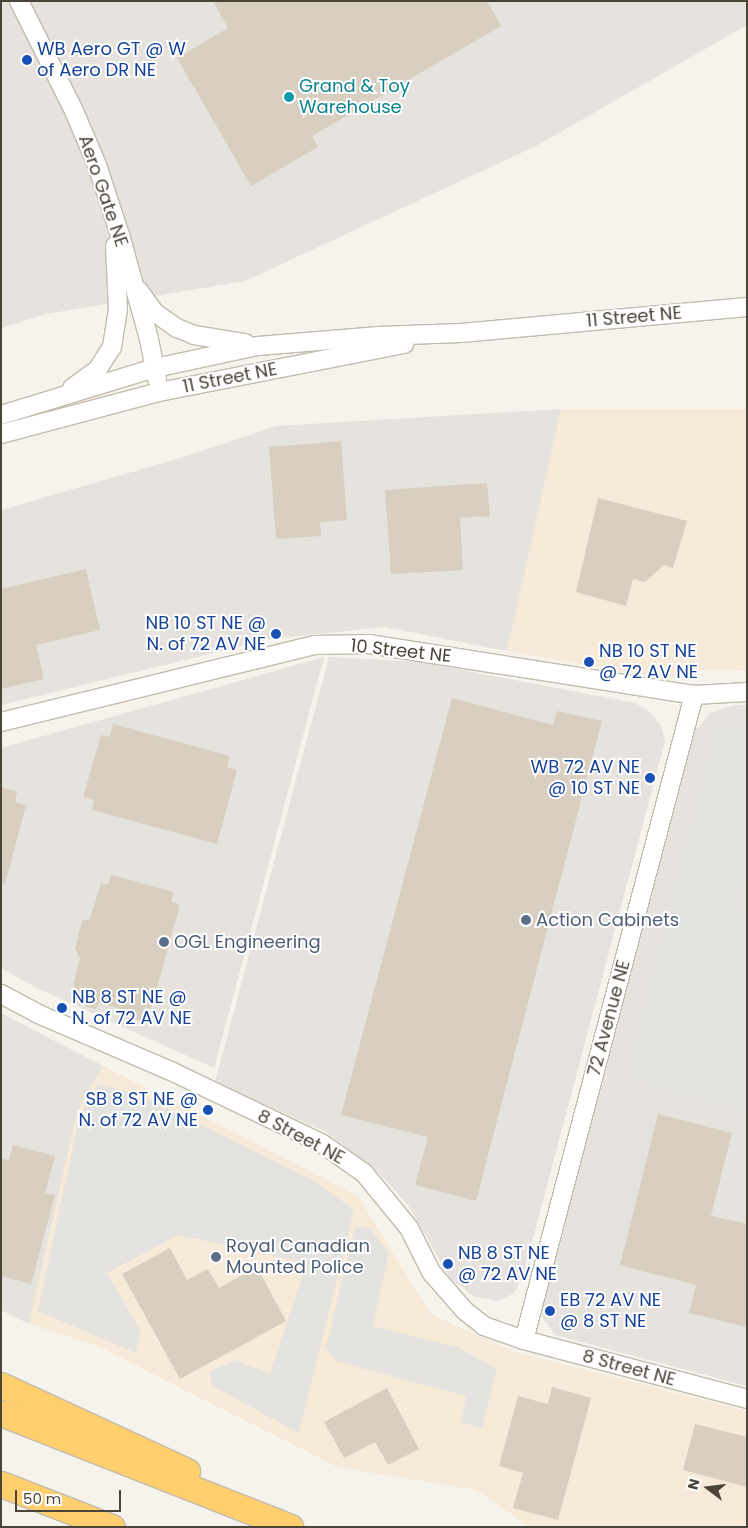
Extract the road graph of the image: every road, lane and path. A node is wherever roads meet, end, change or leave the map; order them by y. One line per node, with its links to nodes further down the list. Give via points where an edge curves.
1 (19, 1): 2 (street, Aero Gate NE, via 74,111)
2 (110, 206): 3 (street, Aero Gate NE); 9 (street, via 118,310 112,347 98,369)
3 (132, 280): 6 (street, via 154,312 177,328 194,335); 7 (street, Aero Gate NE)
4 (747, 307): 5 (street, 11 Street NE)
5 (461, 333): 6 (street, 11 Street NE); 8 (street, 11 Street NE)
6 (258, 346): 7 (street, 11 Street NE)
7 (155, 368): 8 (street, Aero Gate NE); 9 (street, 11 Street NE)
8 (159, 392): 11 (street, 11 Street NE)
9 (62, 396): 10 (street, 11 Street NE)
10 (1, 415)
11 (1, 434)
12 (747, 692): 13 (street, 10 Street NE)
13 (694, 695): 14 (street, 10 Street NE, via 369,644 315,645); 16 (street, 72 Avenue NE)
14 (1, 722)
15 (1, 994): 16 (street, 8 Street NE, via 321,1143 364,1173 409,1228 431,1272 465,1311 484,1326)
16 (524, 1340): 18 (street, 8 Street NE)
17 (1, 1385): 21 (highway, via 209,1482)
18 (747, 1399)
19 (1, 1413): 21 (highway)
20 (1, 1484): 22 (highway)
21 (258, 1514): 23 (highway)
22 (112, 1527)
23 (290, 1527)

